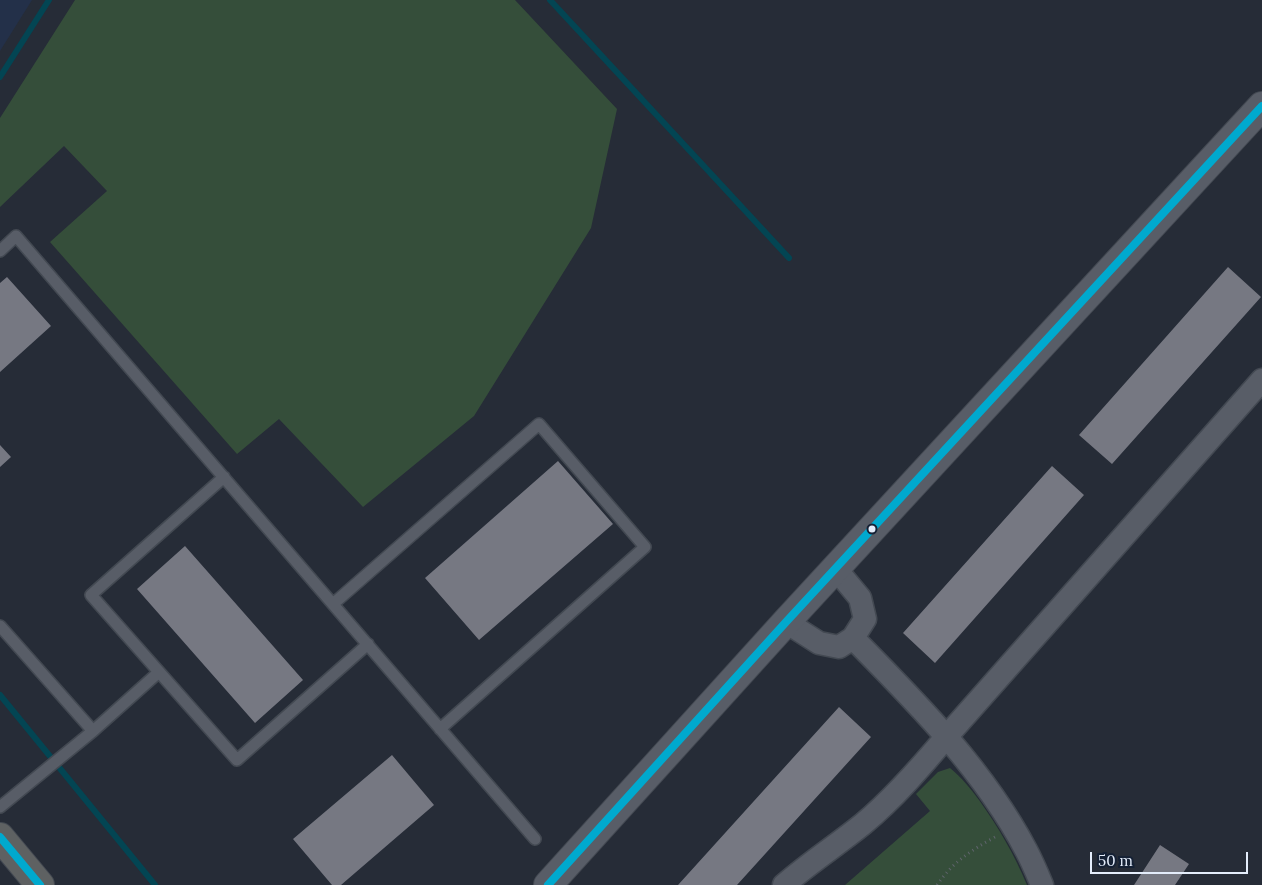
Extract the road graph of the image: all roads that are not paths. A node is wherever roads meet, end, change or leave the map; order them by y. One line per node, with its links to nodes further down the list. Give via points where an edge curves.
1 (1262, 106): 5 (street)
2 (0, 251): 4 (lane, via 16,236)
3 (1262, 380): 14 (street)
4 (224, 477): 6 (lane); 11 (lane, via 91,595)
5 (836, 568): 7 (street); 9 (street, via 860,598 864,620)
6 (333, 604): 10 (lane); 12 (lane, via 538,424 645,547)
7 (786, 622): 9 (street, via 819,643 839,647); 19 (street)
8 (0, 626): 13 (lane)
9 (853, 638): 14 (street)
10 (368, 644): 11 (lane, via 237,760); 12 (lane)
11 (159, 672): 13 (lane)
12 (440, 729): 17 (lane)
13 (93, 731): 15 (lane)
14 (947, 736): 20 (street, via 911,778 862,824); 21 (street, via 993,795 1027,850)
15 (0, 807)
16 (0, 837): 18 (main road)
17 (535, 839)
18 (40, 885)
19 (548, 885)
20 (784, 885)
21 (1042, 885)

